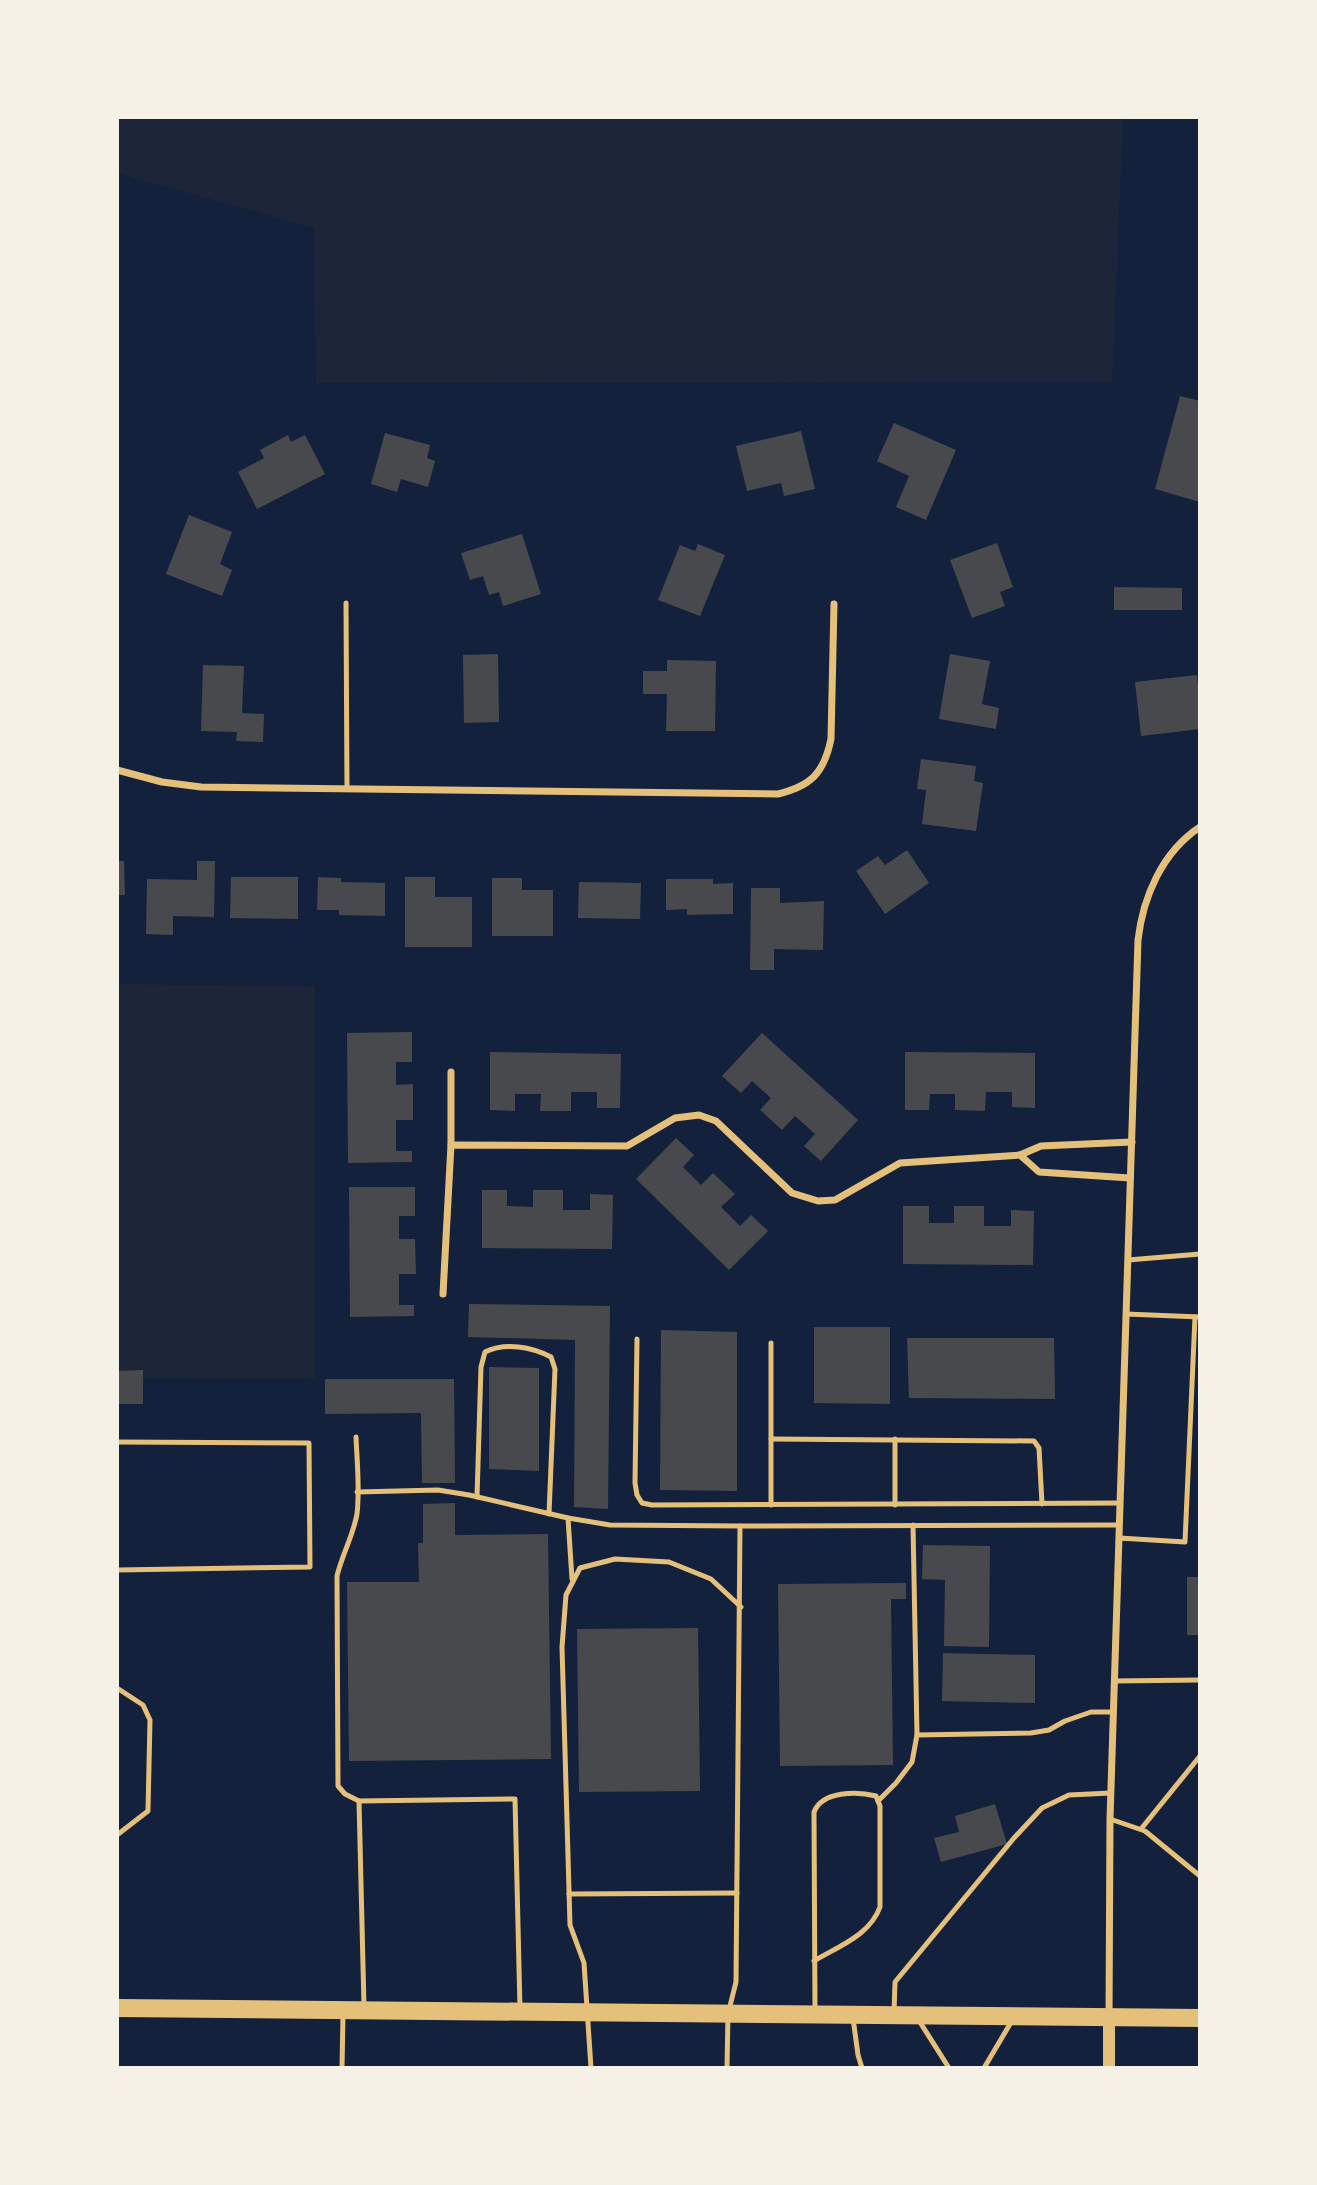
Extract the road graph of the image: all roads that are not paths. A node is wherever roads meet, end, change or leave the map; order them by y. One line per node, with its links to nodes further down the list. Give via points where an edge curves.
1 (346, 603): 4 (lane)
2 (834, 604): 4 (street, via 830,747 820,771 795,790 778,794)
3 (117, 770): 4 (street, via 201,787)
4 (347, 789)
5 (1200, 827): 7 (street, via 1181,843 1158,874 1140,923)
6 (452, 1072): 8 (street)
7 (1132, 1142): 9 (street, via 1041,1146); 10 (street)
8 (451, 1145): 9 (street, via 628,1146 675,1118 699,1115 716,1121 792,1193 818,1201 835,1200 900,1163); 13 (street)
9 (1020, 1155): 10 (street, via 1039,1172)
10 (1130, 1178): 12 (street)
11 (1200, 1254): 12 (lane)
12 (1128, 1260): 14 (street)
13 (443, 1294)
14 (1126, 1314): 15 (lane); 24 (street)
15 (1197, 1317): 33 (lane, via 1185,1542)
16 (637, 1339): 26 (lane, via 635,1483 642,1503)
17 (771, 1343): 19 (lane)
18 (356, 1437): 22 (lane)
19 (771, 1439): 20 (lane); 26 (lane)
20 (895, 1439): 25 (lane, via 1034,1441 1039,1448); 27 (lane)
21 (117, 1442): 34 (lane, via 309,1443 310,1567)
22 (357, 1492): 23 (lane, via 438,1490); 44 (lane, via 353,1530 337,1576 337,1632 338,1786)
23 (477, 1497): 28 (lane); 28 (lane, via 485,1353 497,1346 539,1350 551,1357 555,1369)
24 (1120, 1503): 25 (lane); 31 (street)
25 (1042, 1504): 27 (lane)
26 (771, 1505): 27 (lane)
27 (895, 1505)
28 (549, 1514): 29 (lane)
29 (568, 1518): 32 (lane, via 610,1525); 35 (lane)
30 (913, 1525): 31 (lane); 32 (lane); 41 (lane)
31 (1119, 1525): 33 (street)
32 (740, 1526): 36 (lane)
33 (1119, 1538): 38 (street)
34 (117, 1570)
35 (572, 1583): 36 (lane, via 580,1568 615,1559 669,1562 711,1579); 51 (lane, via 566,1595 562,1647)
36 (741, 1607): 50 (lane)
37 (1200, 1680): 38 (lane)
38 (1114, 1681): 40 (street)
39 (117, 1688): 48 (lane, via 143,1705 150,1720 148,1811)
40 (1114, 1712): 41 (lane, via 1091,1712 1031,1733); 43 (street)
41 (917, 1735): 45 (lane, via 912,1762)
42 (1200, 1756): 47 (lane)
43 (1111, 1793): 46 (street); 61 (lane, via 1069,1795 1042,1808 895,1982)
44 (359, 1801): 55 (lane); 56 (lane, via 515,1800)
45 (878, 1801): 52 (lane, via 880,1907 876,1918 866,1930); 52 (lane, via 876,1796 856,1793 817,1804)
46 (1110, 1819): 47 (lane); 64 (street)
47 (1141, 1829): 49 (lane)
48 (117, 1835)
49 (1200, 1876)
50 (737, 1893): 51 (lane); 58 (lane, via 736,1982)
51 (569, 1894): 57 (lane, via 570,1925 584,1962)
52 (814, 1961): 59 (lane)
53 (117, 2008): 54 (main road)
54 (343, 2011): 55 (main road); 66 (lane)
55 (365, 2011): 56 (main road)
56 (520, 2012): 57 (main road)
57 (588, 2013): 58 (main road); 67 (lane)
58 (728, 2014): 59 (main road); 68 (lane)
59 (815, 2014): 60 (main road)
60 (853, 2015): 61 (main road); 69 (lane)
61 (894, 2016): 62 (main road)
62 (916, 2017): 63 (main road); 70 (lane)
63 (1014, 2017): 64 (main road); 71 (lane)
64 (1110, 2018): 65 (main road); 72 (street)
65 (1200, 2018)
66 (342, 2068)
67 (591, 2068)
68 (727, 2068)
69 (862, 2068)
70 (948, 2068)
71 (984, 2068)
72 (1110, 2068)

